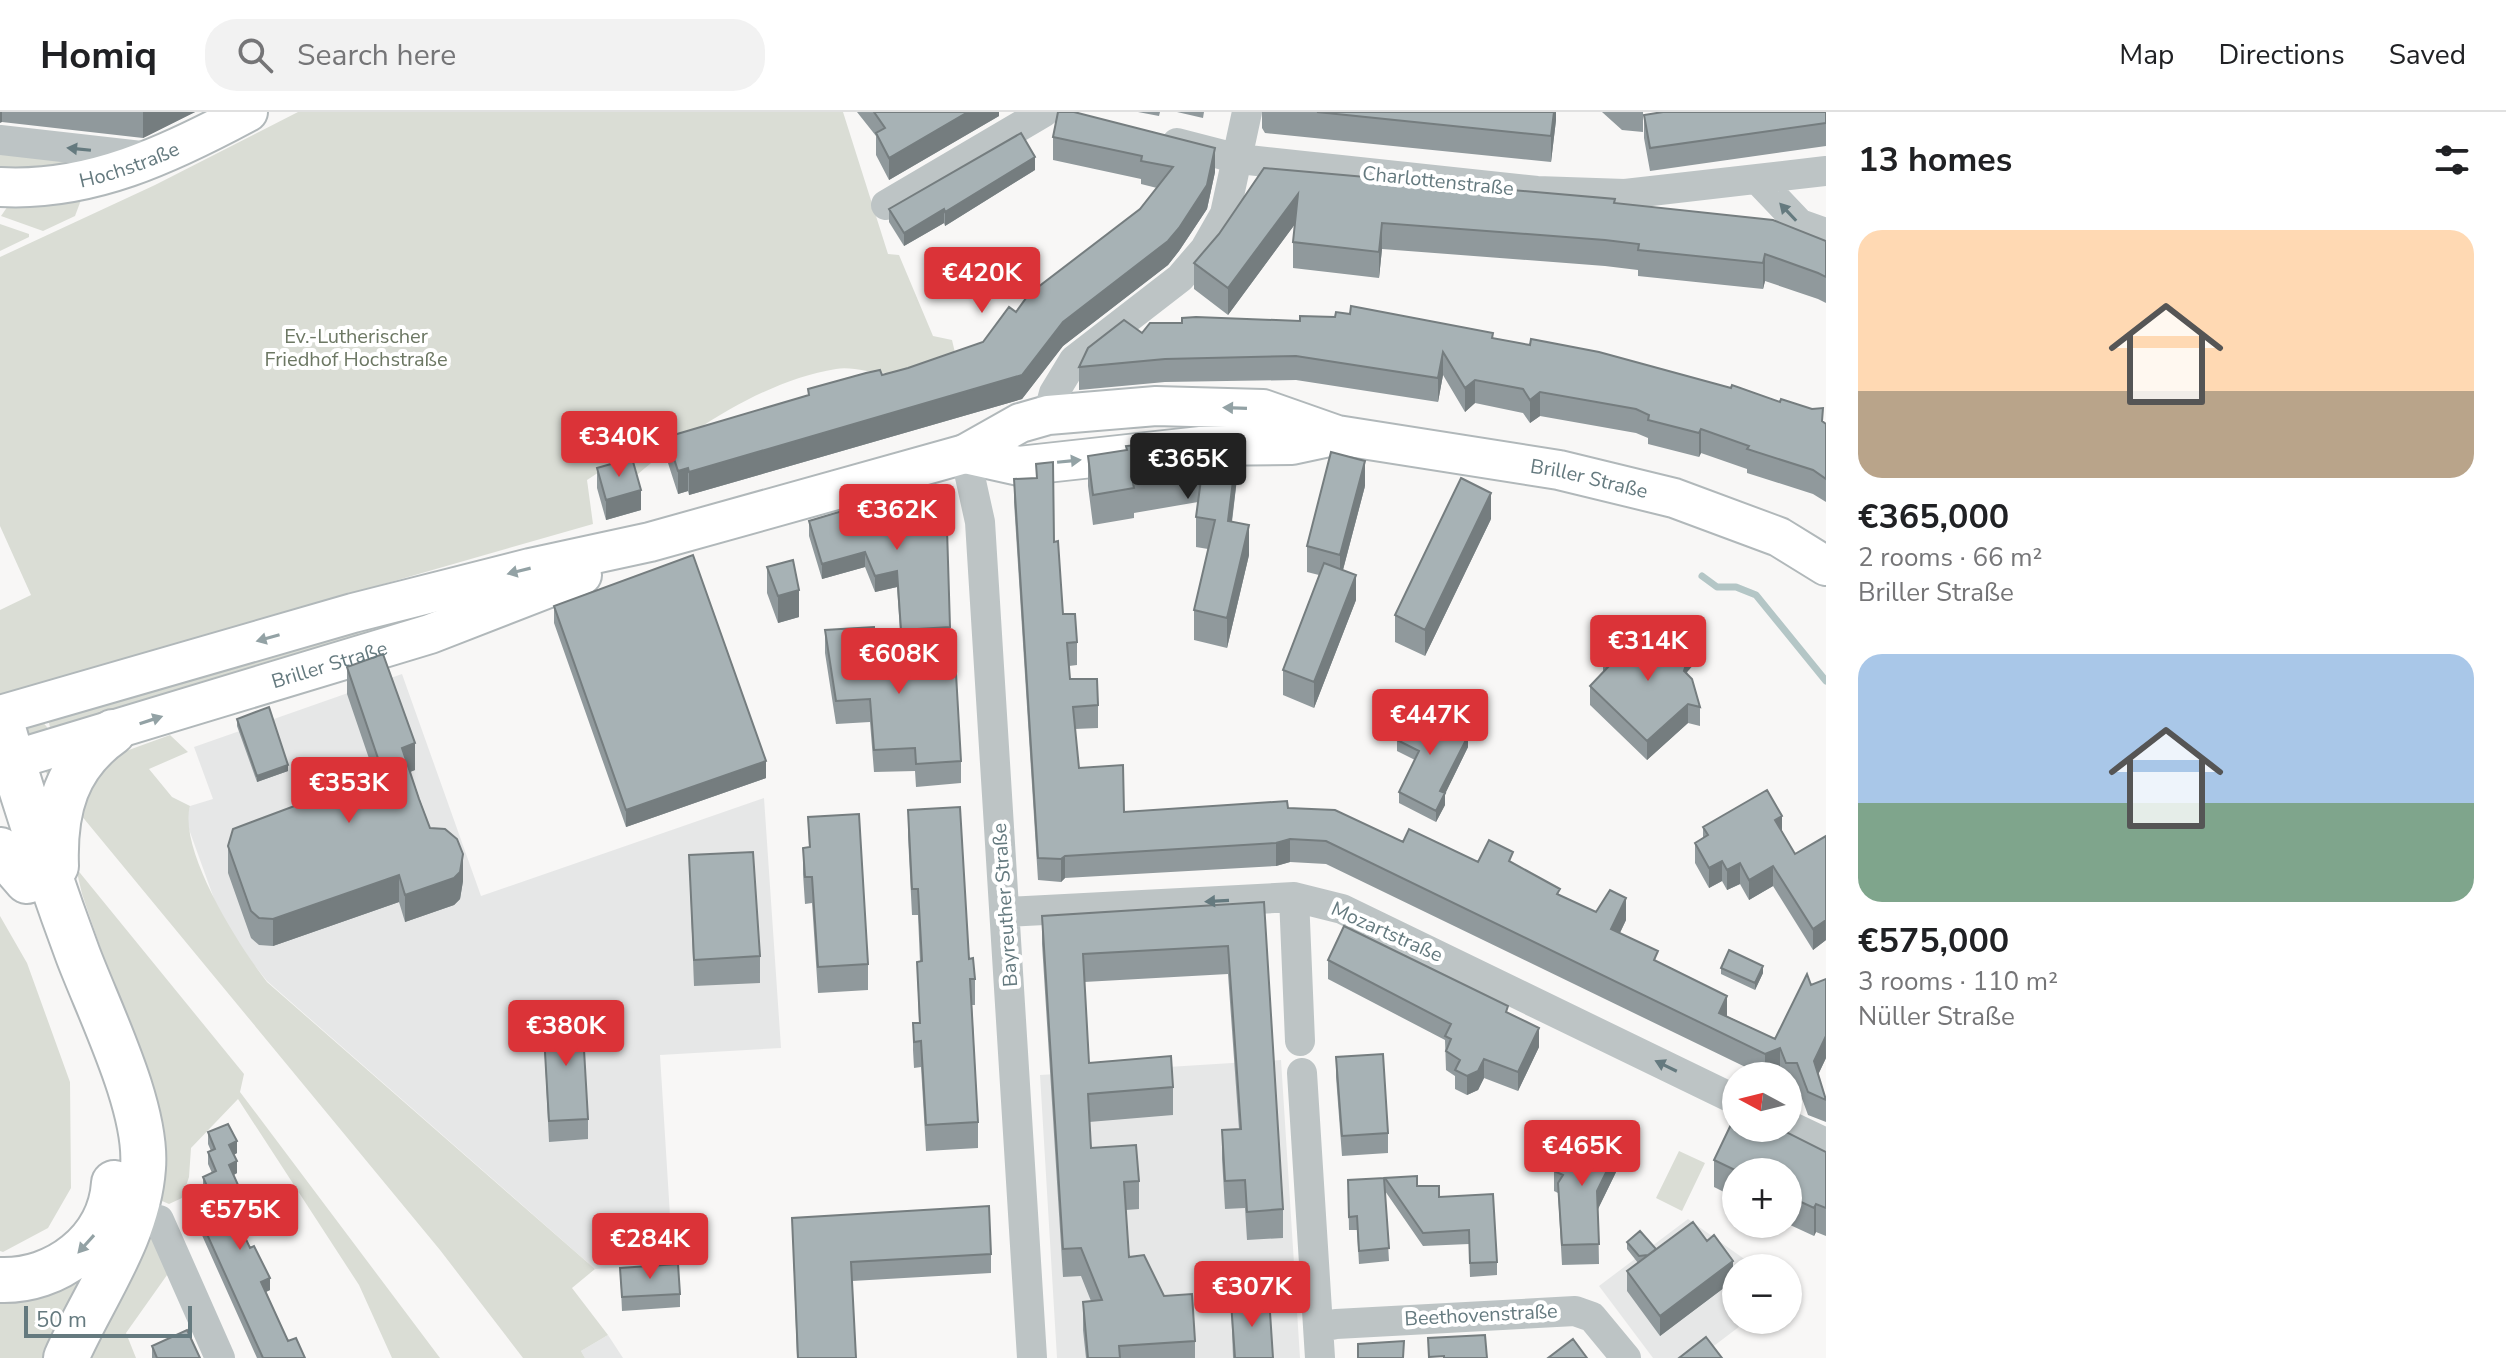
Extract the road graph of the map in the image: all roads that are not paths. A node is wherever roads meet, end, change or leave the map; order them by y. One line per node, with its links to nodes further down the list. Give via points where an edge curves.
1 (1247, 112): 7 (street)
2 (1057, 113): 11 (street)
3 (238, 114): 6 (main road, Hochstraße)
4 (1147, 135): 7 (street, Charlottenstraße)
5 (0, 140): 6 (street, one-way to 5)
6 (156, 157): 10 (main road, Hochstraße, via 71,183)
7 (1239, 159): 9 (street, Charlottenstraße, via 1537,191 1625,194); 13 (street, via 1225,214 1205,249 1180,278 1074,360)
8 (1826, 171): 9 (street, Charlottenstraße)
9 (1758, 180): 12 (street, one-way to 9, via 1800,224)
10 (0, 187)
11 (886, 205)
12 (1826, 233)
13 (1048, 415): 14 (main road, Briller Straße, one-way to 13, via 1263,409 1156,406); 15 (main road, via 1044,431 1030,448)
14 (1337, 435): 15 (main road, Briller Straße, one-way to 14, via 1019,466 1201,446 1292,445); 17 (main road, Briller Straße, via 1559,470 1674,498 1779,537)
15 (965, 454): 16 (main road, Briller Straße); 23 (street, Bayreuther Straße, via 980,522)
16 (650, 542): 18 (main road, Briller Straße, one-way to 18, via 353,613); 19 (main road, Briller Straße, one-way to 16, via 430,634 575,578)
17 (1826, 566)
18 (0, 717): 20 (highway)
19 (91, 743): 20 (main road, Briller Straße); 21 (highway)
20 (4, 775): 21 (highway)
21 (31, 860): 30 (highway, one-way to 30, via 113,1121 114,1189 105,1218 69,1261 42,1275); 32 (highway, via 62,912 141,1123 143,1167 124,1246)
22 (1294, 897): 23 (street, Mozartstraße, one-way to 23); 24 (street); 26 (street, Mozartstraße, one-way to 22, via 1342,909)
23 (1006, 912): 34 (street, Bayreuther Straße)
24 (1300, 1041)
25 (1302, 1073): 31 (street)
26 (1722, 1093)
27 (1802, 1132): 28 (street)
28 (1826, 1143)
29 (159, 1220): 33 (street)
30 (0, 1280)
31 (1319, 1346): 35 (street, Beethovenstraße, via 1326,1326 1336,1324 1556,1310 1592,1317)
32 (66, 1358)
33 (220, 1358)
34 (1032, 1358)
35 (1626, 1358)

